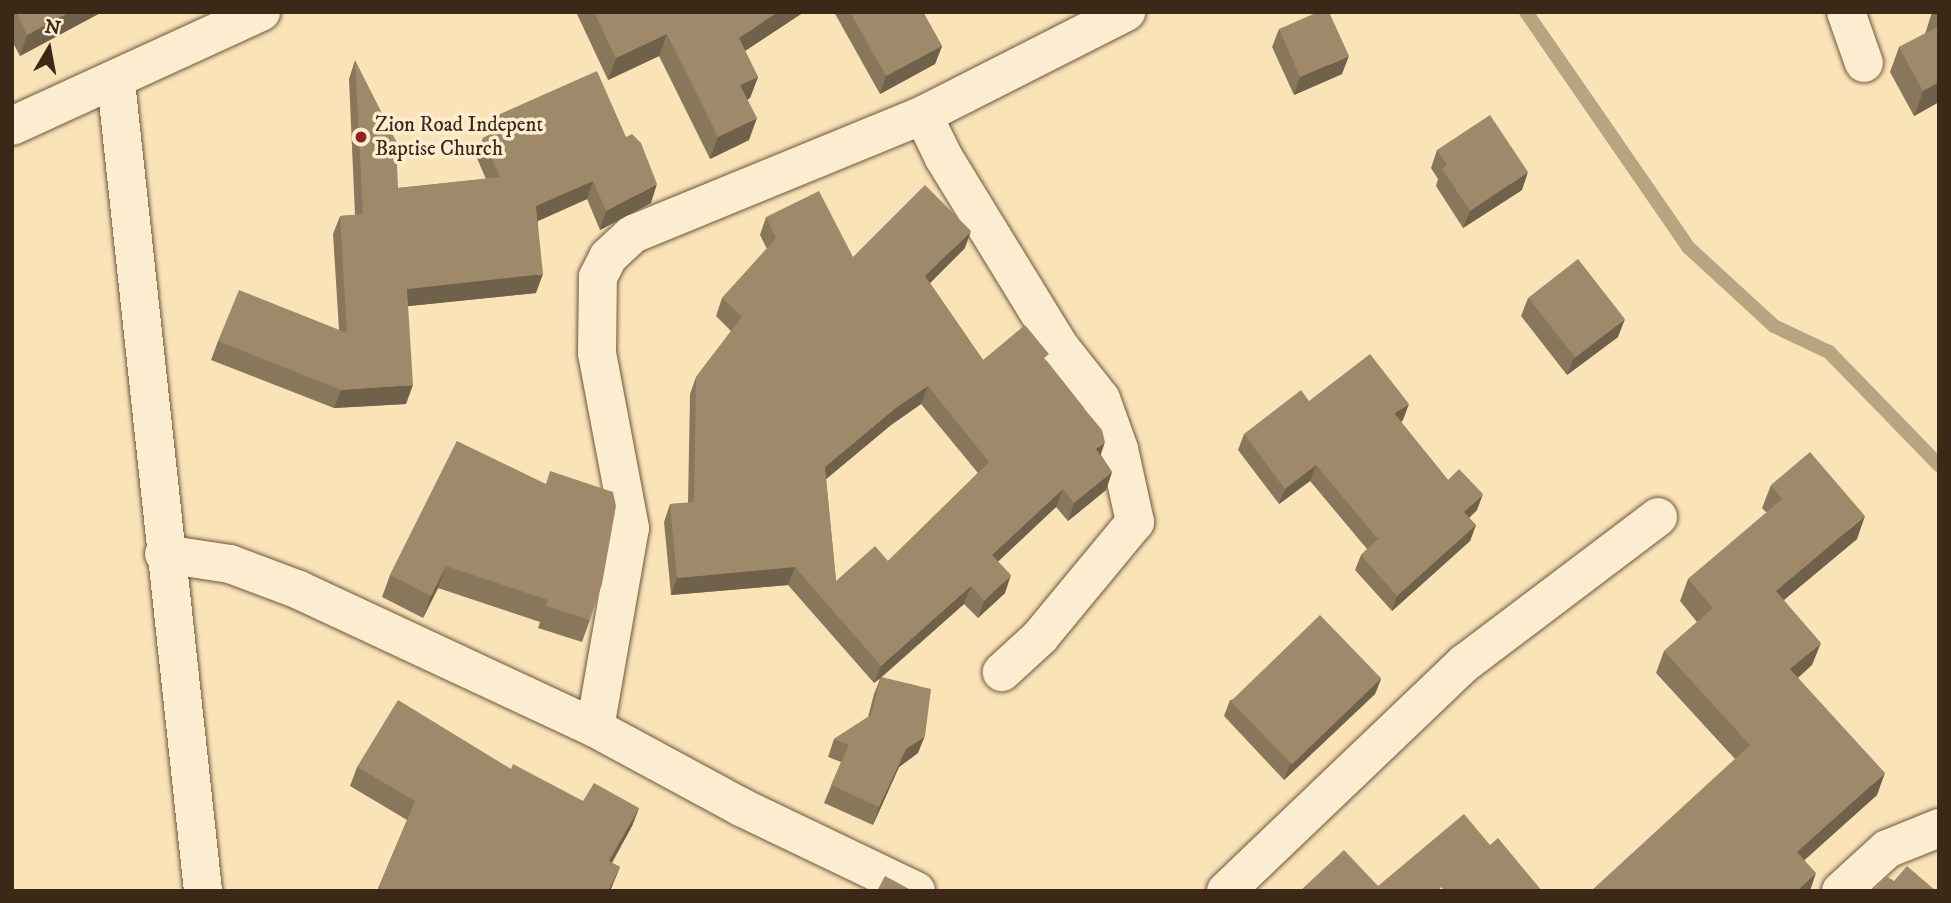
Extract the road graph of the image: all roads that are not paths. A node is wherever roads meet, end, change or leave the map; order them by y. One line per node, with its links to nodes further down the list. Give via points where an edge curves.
1 (261, 12): 5 (street)
2 (1126, 12): 6 (street)
3 (1846, 12): 4 (street)
4 (1864, 63)
5 (116, 82): 7 (street); 9 (street)
6 (923, 115): 10 (street, via 944,158 1053,335 1101,398 1119,449 1135,522 1040,637); 11 (street, via 633,234 608,257 598,277 597,354 630,528)
7 (12, 126)
8 (1658, 517): 15 (street, via 1465,663)
9 (164, 554): 11 (street, via 230,564 299,590); 13 (street)
10 (1002, 672)
11 (595, 728): 14 (street, via 754,813)
12 (1939, 828): 16 (street, via 1887,849)
13 (203, 891)
14 (916, 891)
15 (1226, 891)
16 (1841, 891)

